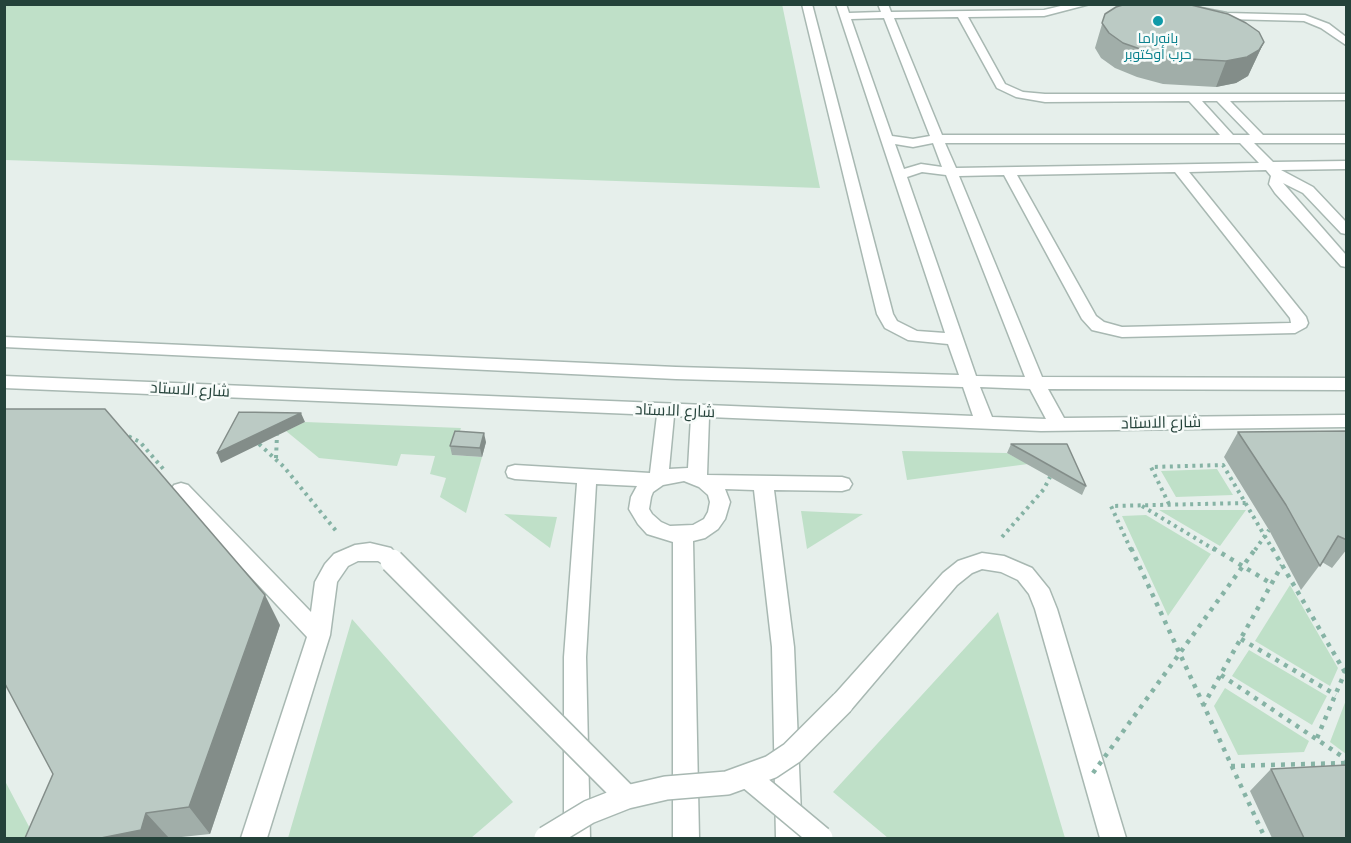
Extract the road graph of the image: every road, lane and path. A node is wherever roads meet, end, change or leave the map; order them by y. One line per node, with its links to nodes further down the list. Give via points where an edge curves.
1 (807, 4): 25 (street, via 885,314 891,324 914,336)
2 (1085, 4): 7 (street, via 1044,13)
3 (1162, 4): 8 (street, via 1227,16 1305,18)
4 (843, 10): 5 (street); 12 (street)
5 (885, 10): 6 (street); 13 (street)
6 (918, 15): 7 (street); 7 (street, via 923,22 942,27)
7 (963, 17): 9 (street, via 1001,86 1020,95)
8 (1347, 42)
9 (1192, 97): 10 (street); 14 (street)
10 (1220, 97): 11 (street); 15 (street)
11 (1347, 97)
12 (887, 139): 13 (street, via 913,143); 22 (street)
13 (936, 139): 14 (street); 21 (street)
14 (1237, 139): 15 (street); 20 (street)
15 (1260, 139): 16 (street)
16 (1347, 139)
17 (1347, 165): 20 (street)
18 (1179, 168): 19 (street); 19 (street, via 1298,317 1300,323 1295,328 1122,332 1098,326 1090,320); 20 (street)
19 (1008, 171): 21 (street)
20 (1275, 171): 23 (street, via 1308,190); 24 (street, via 1280,190)
21 (949, 172): 22 (street, via 921,168); 29 (street)
22 (900, 175): 25 (street)
23 (1347, 230)
24 (1347, 264)
25 (955, 339): 27 (street)
26 (4, 342): 27 (street, via 676,373)
27 (969, 381): 29 (street); 34 (street)
28 (4, 382): 31 (street, شارع الاستاد)
29 (1036, 383): 30 (street); 35 (street)
30 (1347, 384)
31 (666, 411): 32 (street, شارع الاستاد); 43 (street)
32 (700, 412): 34 (street, شارع الاستاد); 44 (street)
33 (1347, 421): 35 (street, شارع الاستاد)
34 (985, 423): 35 (street, شارع الاستاد)
35 (1058, 424)
36 (118, 433): 47 (path, via 140,442)
37 (277, 435): 39 (path)
38 (259, 444): 39 (path)
39 (276, 458): 52 (path)
40 (515, 472): 41 (street)
41 (587, 476): 43 (street); 71 (street, via 575,657)
42 (1050, 477): 54 (path)
43 (658, 479): 44 (street, via 672,475); 53 (street, via 646,487 639,509 654,528)
44 (702, 479): 45 (street); 53 (street, via 716,491 720,502 718,514 698,532)
45 (763, 483): 46 (street); 73 (street, via 783,647)
46 (842, 484)
47 (181, 490): 57 (street)
48 (1246, 503): 49 (path); 49 (path, via 1223,465 1151,467); 55 (path)
49 (1169, 504): 50 (path)
50 (1141, 505): 56 (path); 62 (path, via 1112,506)
51 (1269, 530): 66 (path, bridge)
52 (338, 533)
53 (683, 535): 72 (street)
54 (997, 543)
55 (1282, 565): 56 (path); 59 (path)
56 (1272, 584): 58 (path)
57 (320, 635): 68 (street, bridge, via 326,582 332,570 355,553 384,554); 69 (street)
58 (1241, 639): 60 (path); 61 (path)
59 (1346, 673): 61 (path)
60 (1221, 675): 62 (path); 63 (path)
61 (1336, 695): 63 (path)
62 (1203, 706): 65 (path)
63 (1317, 738): 64 (path)
64 (1347, 761): 65 (path)
65 (1231, 766): 76 (path)
66 (1093, 773): 67 (street, bridge, via 1038,589 1025,574 1004,564 982,561 965,567 950,579 842,703 792,753); 75 (street)
67 (748, 777): 68 (street, bridge); 74 (street, bridge)
68 (627, 797): 70 (street, bridge, via 589,812)
69 (254, 838)
70 (546, 838)
71 (577, 838)
72 (686, 838)
73 (789, 838)
74 (821, 838)
75 (1113, 838)
76 (1265, 838)

